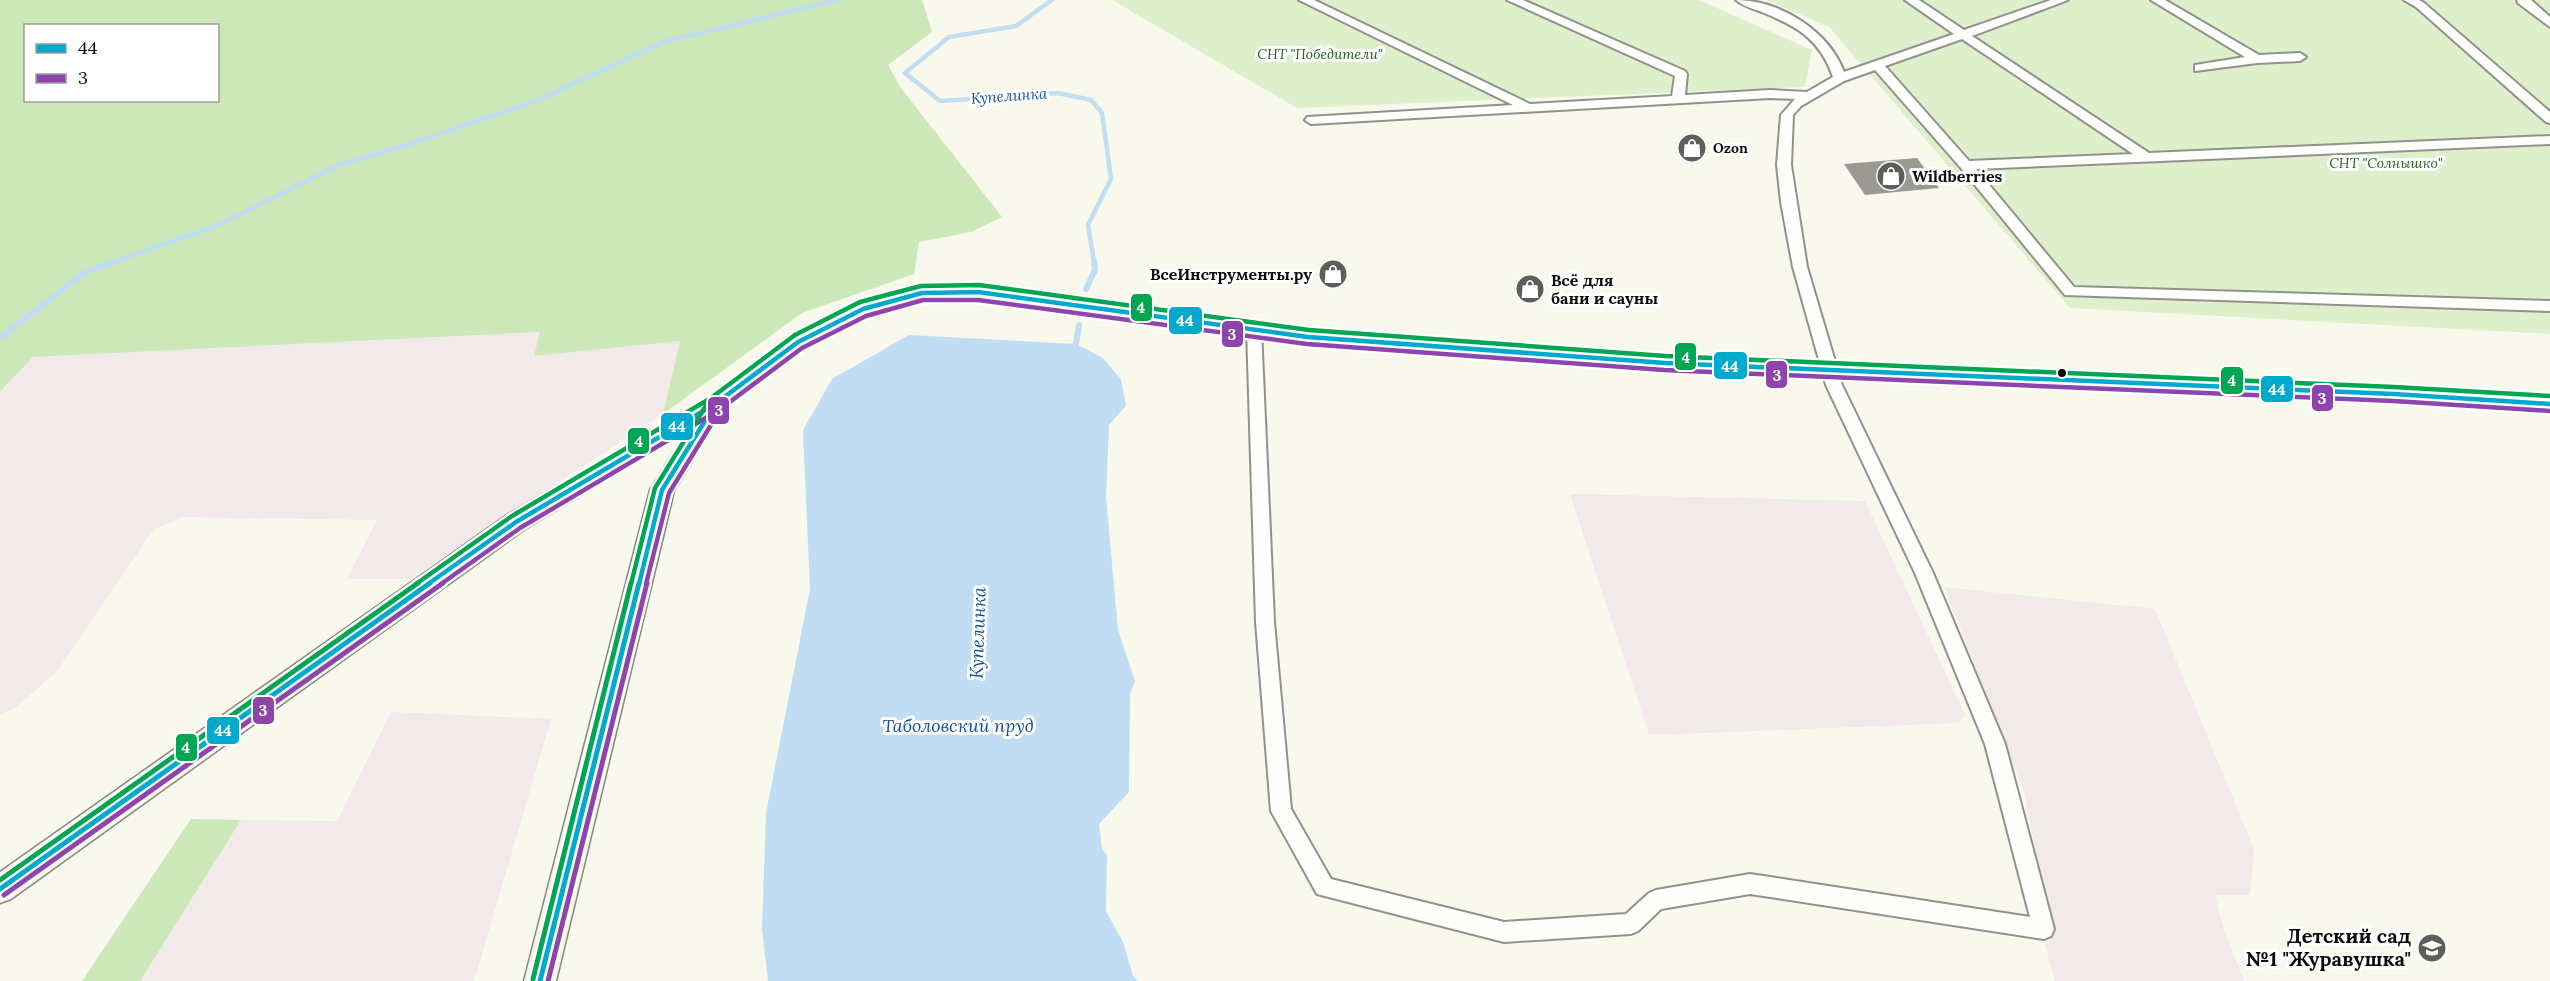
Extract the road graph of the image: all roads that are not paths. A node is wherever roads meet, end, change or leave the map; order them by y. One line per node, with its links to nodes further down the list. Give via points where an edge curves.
1 (1305, 0): 18 (street)
2 (1513, 0): 17 (street, via 1681,74)
3 (1742, 0): 15 (street, via 1809,33 1829,51)
4 (1911, 0): 10 (street)
5 (2062, 0): 10 (street)
6 (2157, 0): 12 (street)
7 (2410, 0): 19 (street)
8 (2525, 0): 9 (street, via 2522,1)
9 (2550, 23)
10 (1962, 33): 13 (street); 22 (street)
11 (2300, 57): 12 (street)
12 (2257, 59): 14 (street)
13 (1878, 66): 15 (street); 23 (street)
14 (2199, 68)
15 (1840, 78): 16 (street)
16 (1807, 96): 17 (street); 26 (street, via 1787,116 1784,165 1800,267)
17 (1678, 99): 18 (street)
18 (1527, 107): 20 (street)
19 (2550, 119)
20 (1311, 120)
21 (2550, 140): 22 (street)
22 (2146, 157): 23 (street)
23 (1966, 165): 24 (street, via 2070,292)
24 (2550, 306)
25 (1254, 329): 26 (main road, via 1308,337); 26 (street, via 1265,622 1281,811 1324,887 1504,932 1631,924 1656,900 1750,884 2044,929 1995,744 1924,573); 27 (main road, via 978,292 922,293 863,309 798,342)
26 (1829, 371): 28 (main road, via 2334,391)
27 (715, 404): 29 (main road, via 516,522); 30 (main road, via 662,490)
28 (2550, 404)
29 (0, 890)
30 (540, 981)

